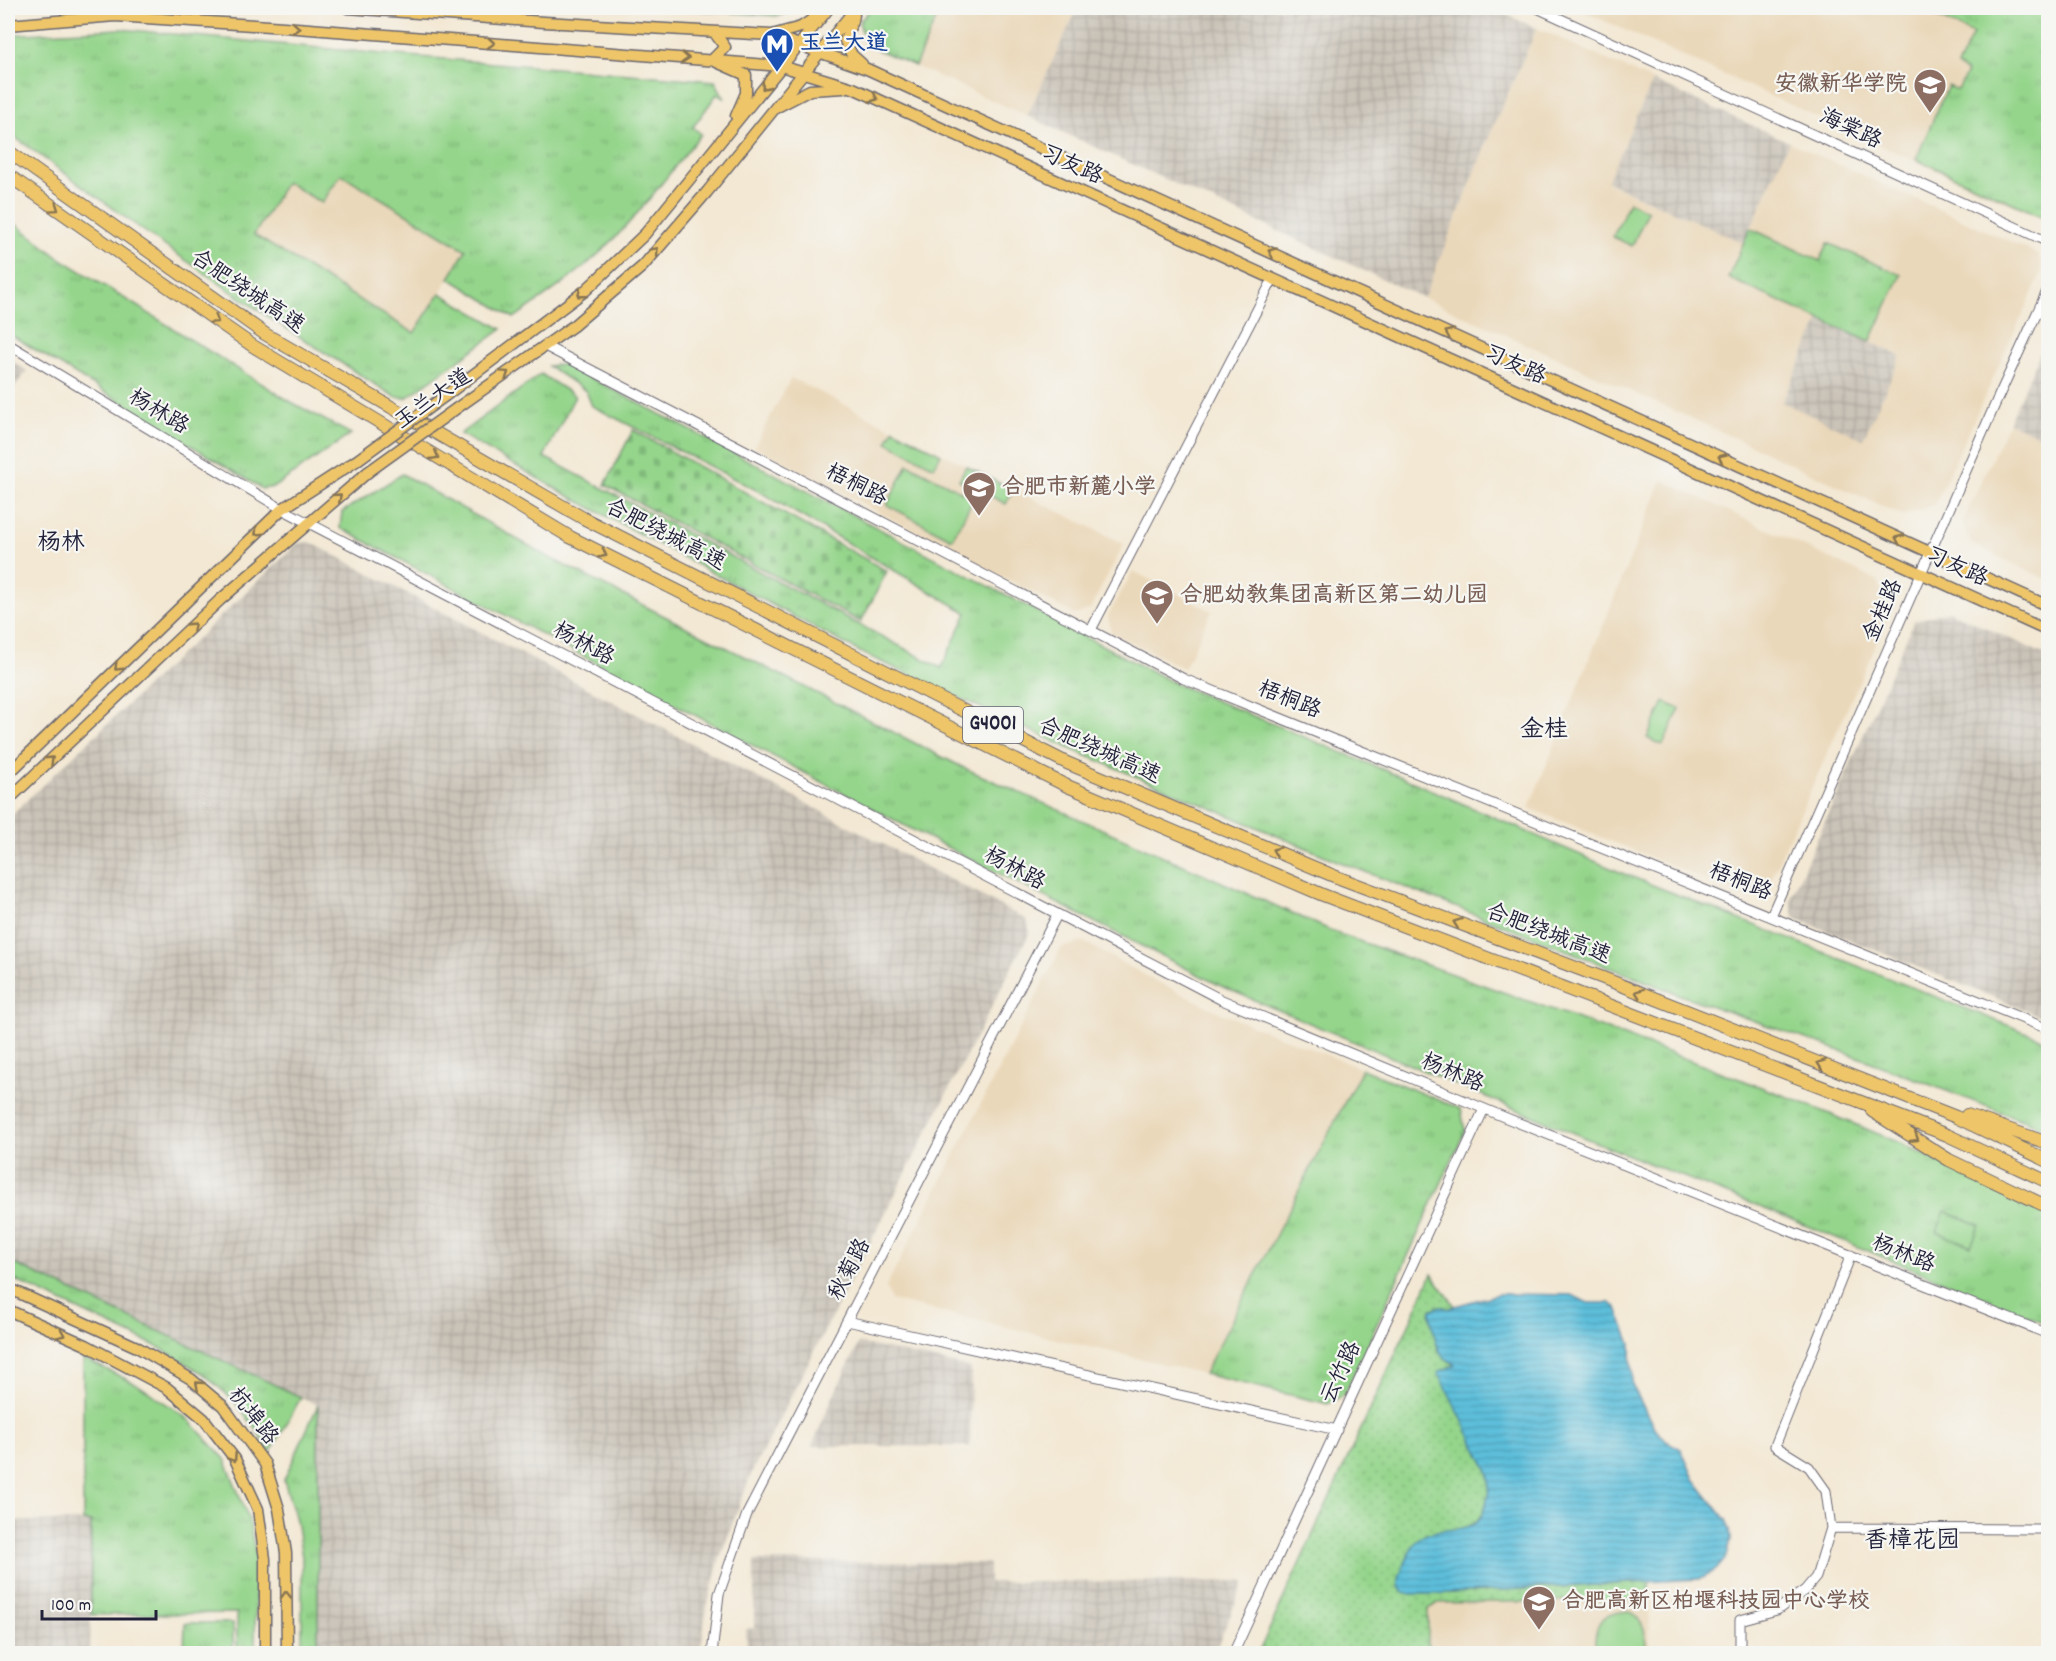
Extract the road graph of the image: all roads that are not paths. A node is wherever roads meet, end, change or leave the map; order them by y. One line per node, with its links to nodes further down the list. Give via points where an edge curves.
1 (347, 8): 6 (main road, 习友路)
2 (515, 8): 6 (street)
3 (856, 8): 11 (main road, 玉兰大道); 14 (main road, via 845,41 852,55)
4 (1537, 8): 23 (street, 海棠路)
5 (827, 9): 9 (main road, via 801,27); 10 (main road, 玉兰大道)
6 (515, 20): 8 (main road, 习友路)
7 (8, 25): 12 (main road, 习友路, one-way to 12, via 115,16)
8 (714, 32): 9 (main road, 习友路); 12 (main road, via 725,46)
9 (771, 35): 10 (main road, 习友路)
10 (798, 45): 11 (main road, 习友路); 13 (main road, 玉兰大道)
11 (820, 52): 14 (main road, 习友路); 15 (main road, 玉兰大道)
12 (712, 60): 13 (main road, 习友路); 20 (main road, via 746,75 746,93)
13 (781, 66): 15 (main road, 习友路); 18 (main road, 玉兰大道, one-way to 18)
14 (867, 69): 30 (main road, 习友路, one-way to 14)
15 (803, 73): 16 (main road, 习友路); 17 (main road, 玉兰大道)
16 (853, 88): 17 (main road, via 810,90); 24 (main road, 习友路, one-way to 24)
17 (774, 109): 19 (main road, 玉兰大道)
18 (741, 116): 19 (main road); 20 (main road, 玉兰大道)
19 (758, 129): 27 (main road, 玉兰大道, one-way to 19, via 643,266)
20 (729, 131): 28 (main road, 玉兰大道, one-way to 28, bridge, via 645,234 586,290 356,461)
21 (8, 151): 40 (highway, 合肥绕城高速 / G4001, one-way to 21, via 1334,876 1067,763 583,518 275,340)
22 (8, 175): 41 (highway, 合肥绕城高速 / G4001, one-way to 41, via 253,346 570,537 1065,785 1323,895)
23 (2049, 242)
24 (1273, 279): 31 (main road, 习友路); 33 (street)
25 (2049, 289): 30 (street, 金桂路)
26 (8, 344): 28 (street, 杨林路)
27 (545, 346): 29 (main road, 玉兰大道, one-way to 27, bridge, via 368,472); 33 (street, 梧桐路)
28 (282, 509): 29 (street, 杨林路); 35 (main road, 玉兰大道, one-way to 35)
29 (308, 523): 36 (main road, 玉兰大道, one-way to 29, via 220,600); 37 (street, 杨林路)
30 (1931, 553): 31 (street, 金桂路); 32 (main road, 习友路)
31 (1922, 574): 34 (main road, 习友路); 38 (street, 金桂路)
32 (2049, 606)
33 (1090, 630): 38 (street, 梧桐路, via 1184,680)
34 (2049, 631)
35 (8, 774)
36 (8, 800)
37 (1057, 915): 42 (street, 杨林路, via 1222,1000); 50 (street, 秋菊路)
38 (1771, 916): 39 (street, 梧桐路)
39 (2049, 1029)
40 (1858, 1078): 43 (highway); 44 (highway, 合肥绕城高速 / G4001, via 1956,1117)
41 (1848, 1096): 45 (highway, 合肥绕城高速 / G4001, via 1947,1134); 46 (highway, one-way to 46, via 1949,1160)
42 (1484, 1109): 47 (street, 杨林路); 52 (street, 云竹路)
43 (2049, 1143)
44 (2049, 1161)
45 (2049, 1182)
46 (2049, 1207)
47 (1851, 1255): 51 (street, 杨林路); 53 (street, via 1775,1446 1809,1467 1826,1491)
48 (8, 1288): 56 (main road, 杭埠路, one-way to 48, via 286,1553 279,1509 265,1464 223,1406 191,1379 137,1347)
49 (8, 1310): 55 (main road, 杭埠路, one-way to 55, via 167,1388 204,1419 236,1459 258,1509 265,1559)
50 (847, 1320): 52 (street); 57 (street, 秋菊路, via 747,1514 719,1594)
51 (2049, 1334)
52 (1337, 1430): 58 (street, 云竹路)
53 (1832, 1528): 54 (street); 59 (street, via 1816,1577 1805,1590 1777,1610 1740,1620)
54 (2049, 1529)
55 (265, 1653)
56 (287, 1653)
57 (712, 1653)
58 (1233, 1653)
59 (1740, 1653)

